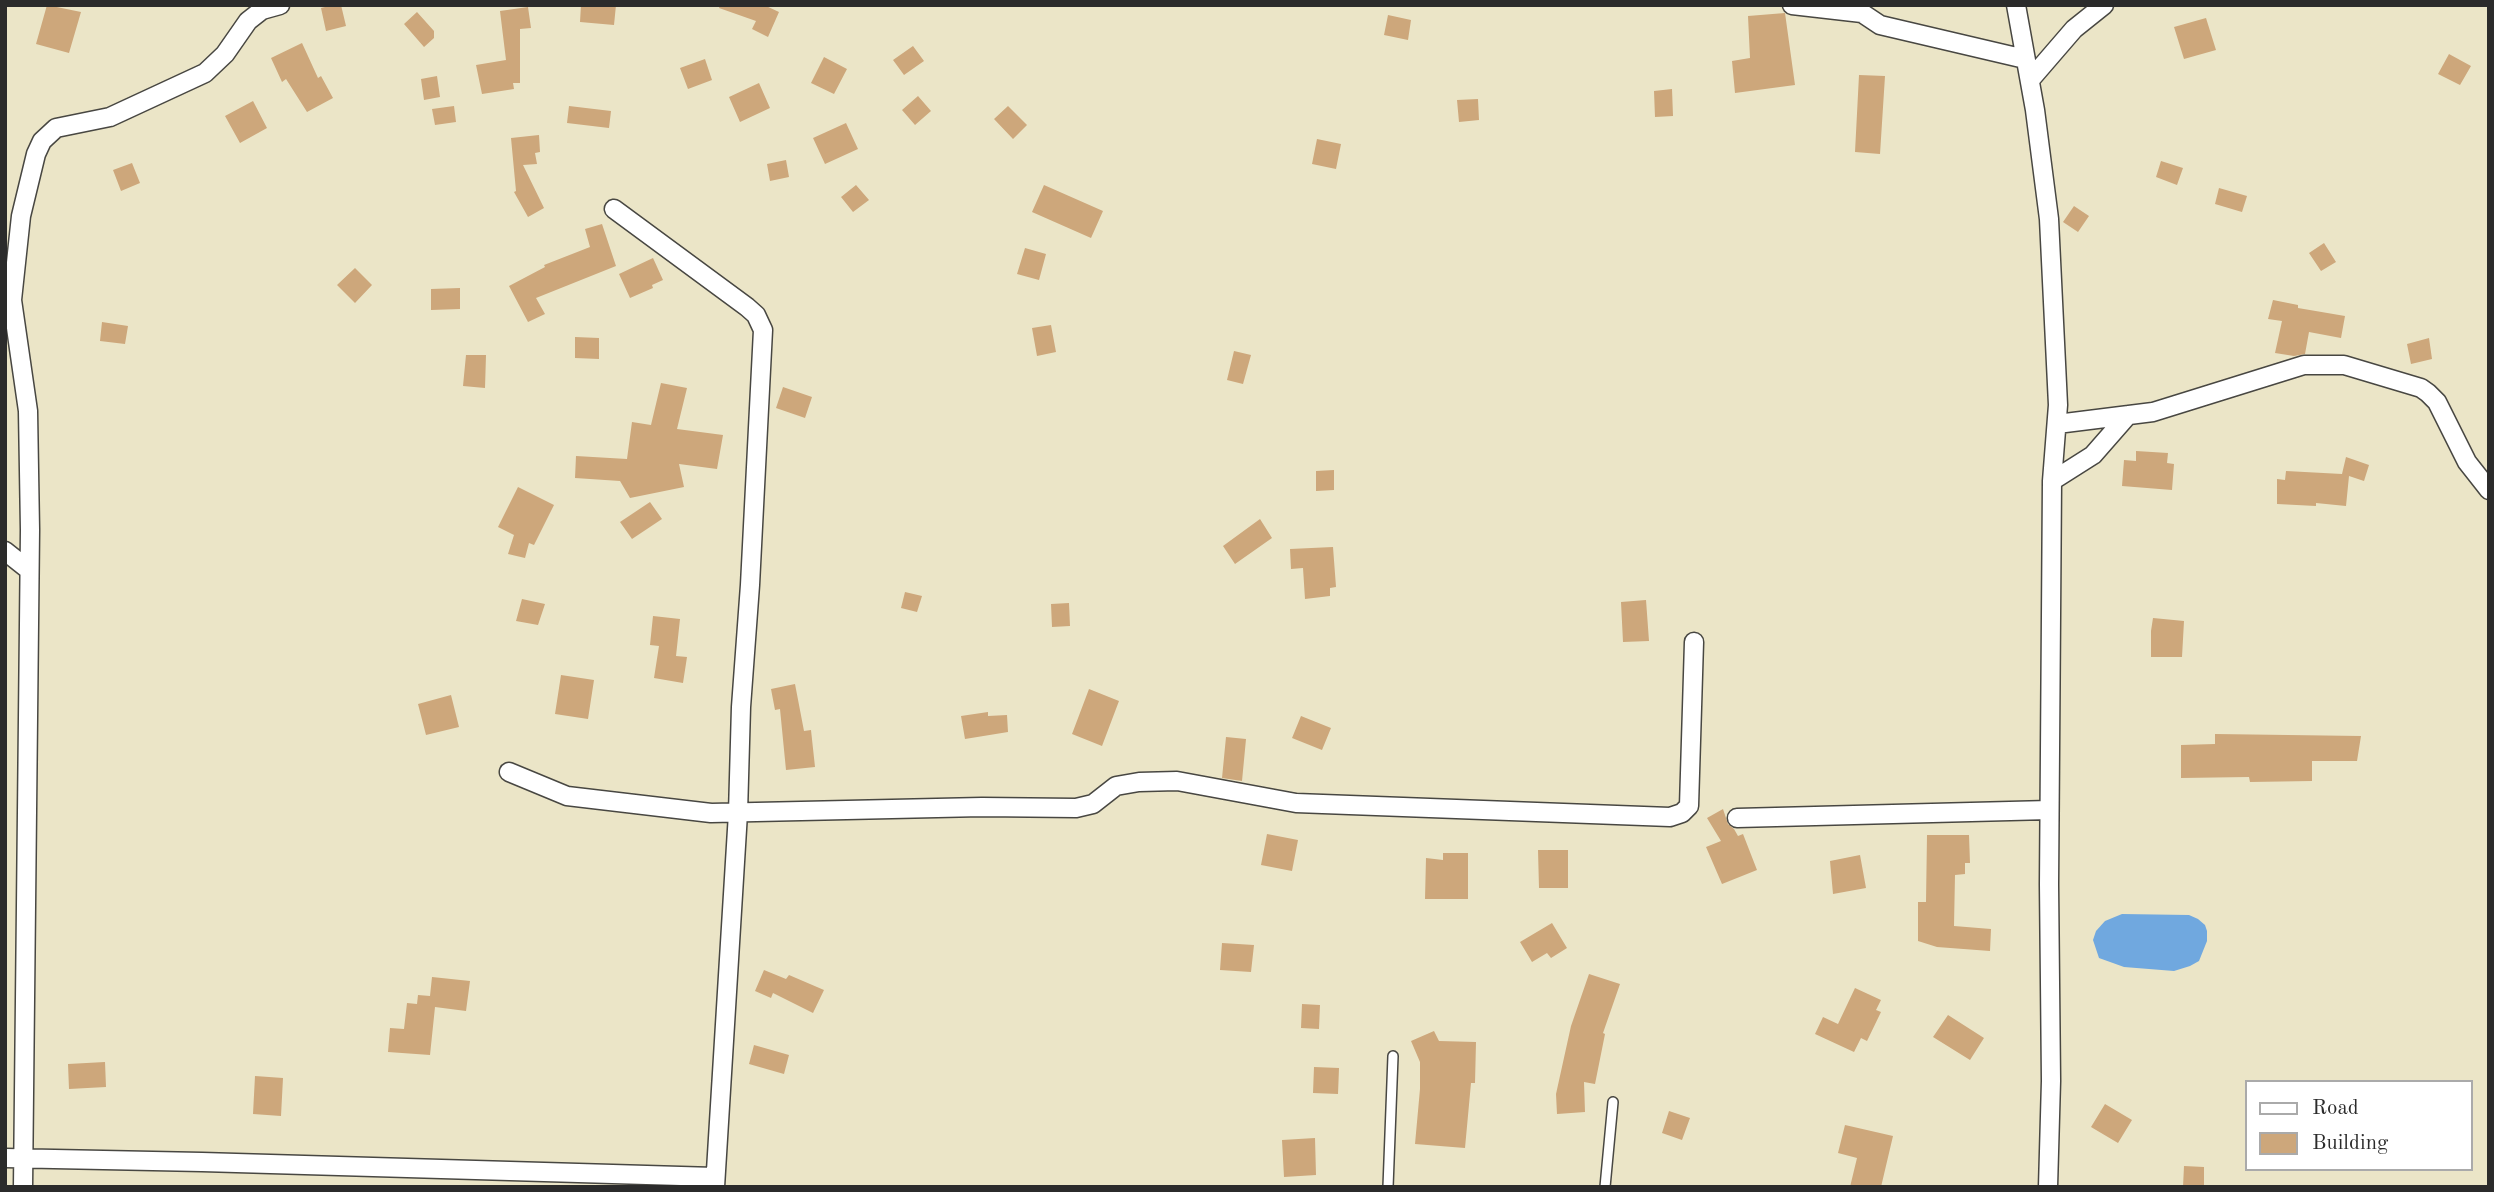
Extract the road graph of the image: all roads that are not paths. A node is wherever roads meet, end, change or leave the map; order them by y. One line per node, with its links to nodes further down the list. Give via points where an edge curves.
1 (280, 5): 13 (street, via 262,10 248,21 205,73 110,117 55,128 42,141 21,216 12,300 28,411)
2 (1792, 5): 5 (street, via 1862,13 1880,25)
3 (2016, 5): 5 (street)
4 (2104, 5): 6 (street, via 2074,29)
5 (2025, 59): 6 (street)
6 (2030, 80): 9 (street, via 2049,219)
7 (614, 209): 17 (street, via 747,307 763,330)
8 (2128, 415): 9 (street); 10 (street, via 2093,455); 11 (street, via 2168,408 2304,365 2344,365 2428,393 2467,462)
9 (2057, 424): 10 (street)
10 (2052, 481): 16 (street)
11 (2489, 490)
12 (5, 551): 13 (street)
13 (29, 570): 21 (street)
14 (1694, 642): 17 (street, via 1689,806 1670,817 1296,803 1177,781 1116,786 1093,804 1076,808)
15 (509, 772): 17 (street, via 567,796)
16 (2049, 810): 18 (street); 26 (street)
17 (738, 813): 22 (street)
18 (1737, 818)
19 (1393, 1056): 24 (lane)
20 (1613, 1102): 25 (lane)
21 (14, 1159): 22 (street); 23 (street)
22 (715, 1182)
23 (23, 1187)
24 (1388, 1187)
25 (1605, 1187)
26 (2048, 1187)

